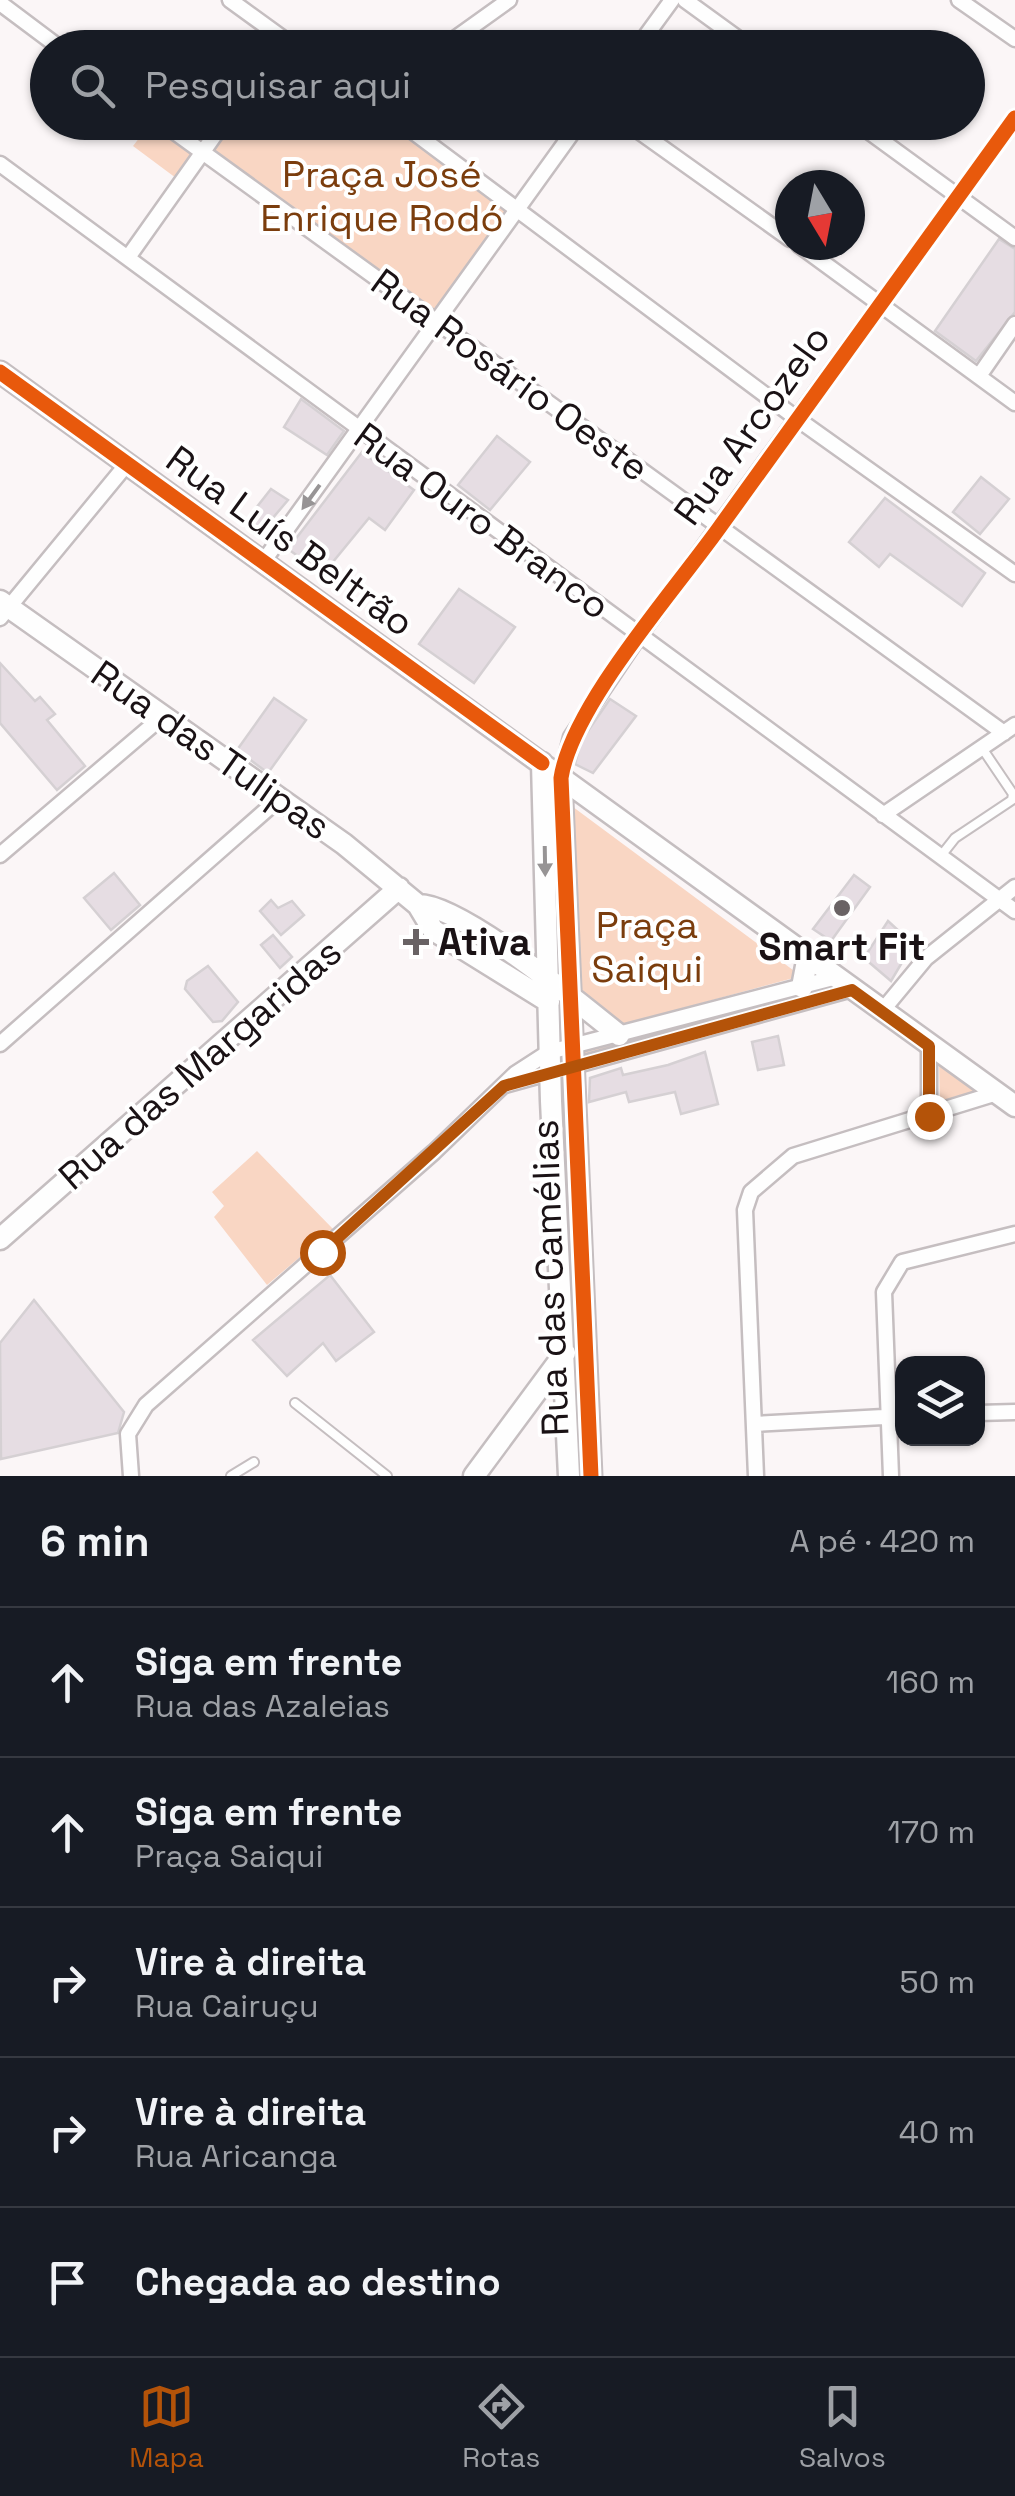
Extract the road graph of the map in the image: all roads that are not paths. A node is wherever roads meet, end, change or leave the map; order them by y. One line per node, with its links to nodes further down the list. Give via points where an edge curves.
1 (230, 0): 8 (street)
2 (509, 0): 9 (street)
3 (672, 0): 10 (street)
4 (685, 0): 11 (street)
5 (958, 0): 12 (street)
6 (0, 3): 7 (street)
7 (36, 30)
8 (264, 30)
9 (467, 30)
10 (650, 30)
11 (726, 30)
12 (1015, 40)
13 (1015, 118): 22 (street, Rua Arcozelo)
14 (186, 140): 20 (street, Rua Rosário Oeste)
15 (212, 140): 20 (street)
16 (424, 140): 23 (street)
17 (567, 140): 23 (street)
18 (651, 140): 24 (street)
19 (881, 140): 22 (street)
20 (204, 153): 26 (street); 29 (street, Rua Rosário Oeste)
21 (0, 164): 26 (street, Rua Ouro Branco)
22 (959, 196): 25 (street); 28 (street, Rua Arcozelo)
23 (515, 209): 29 (street); 34 (street)
24 (775, 227)
25 (1015, 238)
26 (129, 256): 35 (street, Rua Ouro Branco)
27 (820, 260): 28 (street)
28 (880, 302): 32 (street); 34 (street, Rua Arcozelo)
29 (439, 321): 35 (street); 37 (street, Rua Rosário Oeste)
30 (1015, 324): 32 (street)
31 (0, 372): 36 (street, Rua Luís Beltrão)
32 (978, 376): 33 (street)
33 (1015, 403)
34 (796, 418): 37 (street, Rua Arcozelo); 39 (street)
35 (358, 431): 38 (street, one-way to 38); 41 (street, Rua Ouro Branco)
36 (127, 464): 38 (street, Rua Luís Beltrão); 40 (street)
37 (721, 526): 41 (street, Rua Arcozelo); 43 (street, Rua Rosário Oeste)
38 (264, 562): 45 (street, Rua Luís Beltrão)
39 (1015, 574)
40 (4, 609): 42 (street, Rua das Tulipas)
41 (639, 636): 46 (street, Rua Arcozelo, via 570,737); 48 (street, Rua Ouro Branco)
42 (162, 716): 47 (street, Rua das Tulipas); 49 (street)
43 (1009, 729): 44 (street)
44 (982, 748): 48 (street); 50 (lane, via 1012,800 955,838)
45 (542, 763): 46 (street, Rua Luís Beltrão); 57 (street, Rua das Camélias, one-way to 57)
46 (561, 778): 56 (street, Rua Luís Beltrão); 60 (street, Rua das Camélias)
47 (281, 798): 52 (street, Rua das Tulipas); 66 (street)
48 (882, 815): 50 (street, Rua Ouro Branco)
49 (0, 855)
50 (940, 857): 53 (street, Rua Ouro Branco)
51 (1015, 886): 53 (street)
52 (398, 888): 54 (street, Rua das Tulipas); 74 (street, Rua das Margaridas)
53 (997, 898): 55 (street, Rua Ouro Branco); 62 (street, via 926,958)
54 (418, 906): 57 (street, Rua das Tulipas, via 444,910); 61 (street, Rua das Tulipas, via 433,930)
55 (1015, 911)
56 (808, 956): 58 (street, Rua Luís Beltrão); 59 (street)
57 (548, 979): 60 (street, Rua das Tulipas); 61 (street, Rua das Camélias)
58 (845, 983): 59 (street); 62 (street, Rua Luís Beltrão); 64 (street)
59 (802, 986): 63 (street)
60 (571, 996): 65 (street, Rua das Tulipas); 68 (street, Rua das Camélias)
61 (549, 1002): 69 (street, Rua das Camélias)
62 (882, 1011): 67 (street, Rua Luís Beltrão)
63 (704, 1012): 64 (street); 65 (street)
64 (708, 1029): 68 (street)
65 (619, 1035): 68 (street)
66 (0, 1044)
67 (929, 1046): 70 (street, Rua Luís Beltrão); 72 (street)
68 (573, 1056): 69 (street); 75 (street, Rua das Camélias)
69 (550, 1062): 76 (street, Rua das Camélias); 85 (street, via 525,1065 146,1406 128,1434)
70 (997, 1093): 71 (street, Rua Luís Beltrão); 72 (street)
71 (1015, 1106)
72 (929, 1116): 82 (street, via 793,1156 751,1192 745,1210)
73 (1015, 1234): 78 (street, via 895,1268 884,1292)
74 (0, 1239)
75 (584, 1335): 76 (street); 90 (street, Rua das Camélias)
76 (562, 1356): 88 (street); 89 (street, Rua das Camélias)
77 (295, 1403): 87 (lane)
78 (895, 1406)
79 (1015, 1412): 80 (street)
80 (985, 1414)
81 (895, 1416): 82 (street)
82 (754, 1424): 91 (street)
83 (895, 1428): 92 (street)
84 (254, 1462): 86 (lane)
85 (131, 1476)
86 (232, 1476)
87 (387, 1476)
88 (474, 1476)
89 (569, 1476)
90 (591, 1476)
91 (756, 1476)
92 (891, 1476)

